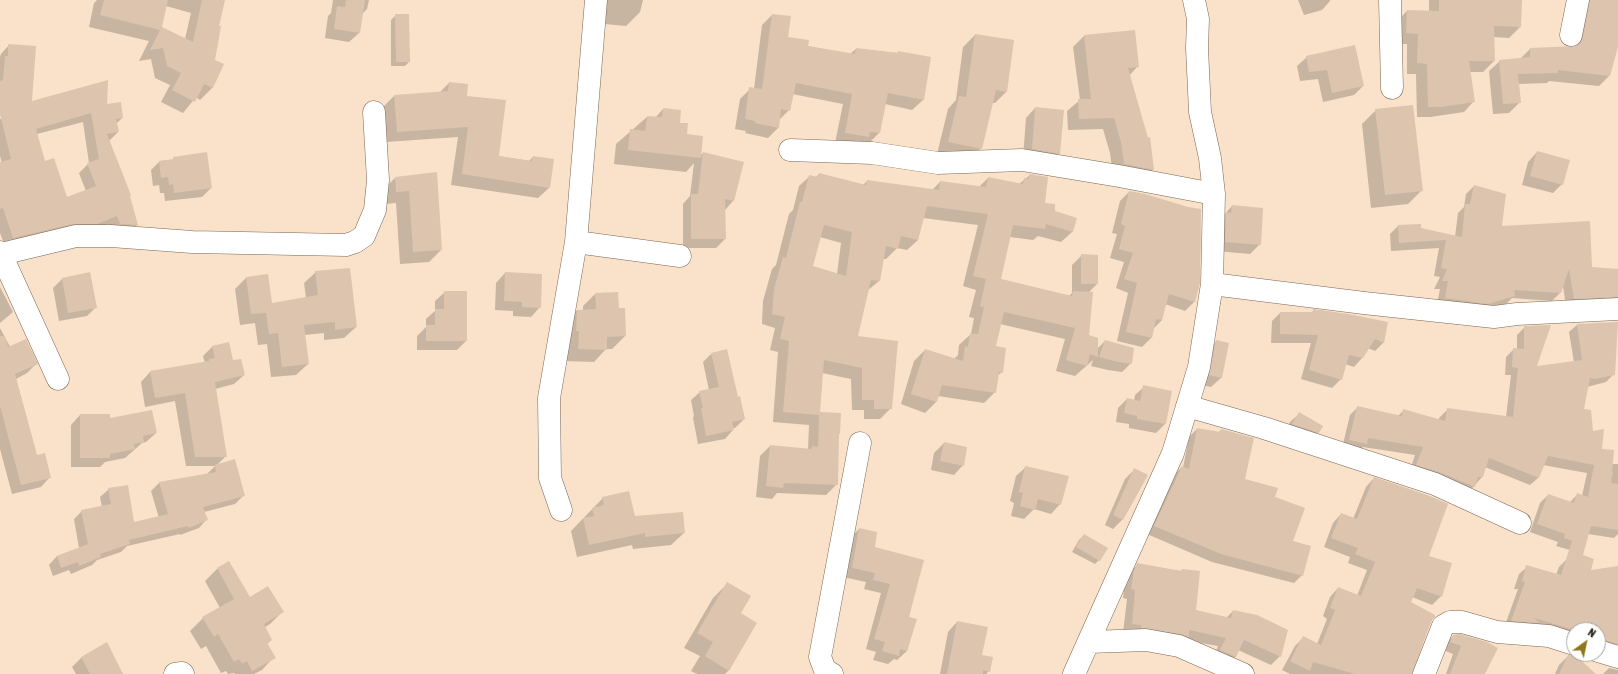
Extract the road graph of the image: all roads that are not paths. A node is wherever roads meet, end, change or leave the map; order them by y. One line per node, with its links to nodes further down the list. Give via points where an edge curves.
1 (596, 0): 10 (street)
2 (1194, 0): 9 (street, via 1198,19 1200,112 1210,158)
3 (1390, 0): 6 (street)
4 (1578, 0): 5 (street)
5 (1571, 35)
6 (1392, 88)
7 (374, 112): 11 (street, via 378,180 375,210 364,236 355,242 346,245 192,242 76,236)
8 (790, 150): 9 (street, via 872,153 938,164 1022,160)
9 (1214, 194): 13 (street)
10 (576, 242): 12 (street); 18 (street, via 549,398 550,478)
11 (1, 253): 15 (street)
12 (680, 256)
13 (1212, 284): 14 (street, via 1494,316); 16 (street, via 1199,367)
14 (1618, 309)
15 (58, 379)
16 (1187, 406): 19 (street, via 1264,428 1435,484); 21 (street, via 1173,453)
17 (860, 443): 26 (street, via 820,657 825,670)
18 (561, 510)
19 (1520, 523)
20 (1566, 641): 29 (street, via 1549,636 1497,632 1462,622 1450,622 1443,626)
21 (1089, 642): 27 (street); 28 (street, via 1146,640 1179,646)
22 (1606, 654): 23 (street)
23 (1618, 658)
24 (176, 674): 25 (street)
25 (183, 674)
26 (832, 674)
27 (1074, 674)
28 (1243, 674)
29 (1424, 674)

